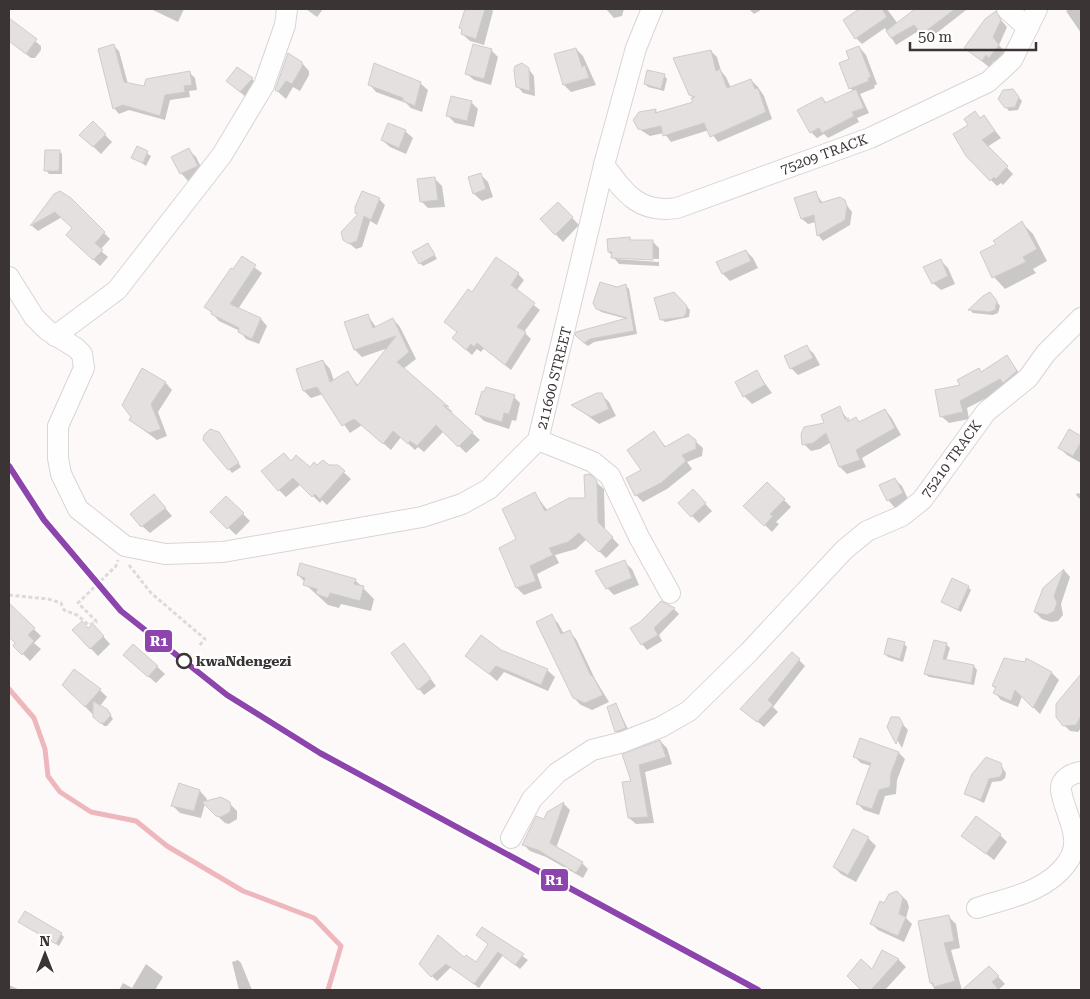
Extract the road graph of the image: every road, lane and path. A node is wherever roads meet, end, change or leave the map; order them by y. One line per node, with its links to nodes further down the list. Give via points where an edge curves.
1 (288, 9): 9 (street, via 264,85 222,155 117,290)
2 (652, 9): 6 (street, 211600 STREET, via 636,48)
3 (1007, 9): 5 (street)
4 (1037, 9): 5 (street, 75209 TRACK)
5 (1028, 28): 6 (street, 75209 TRACK, via 1012,60 988,82 870,138 677,208 644,207)
6 (604, 165): 10 (street, 211600 STREET)
7 (9, 277): 9 (street, 211600 STREET, via 34,317)
8 (1081, 318): 17 (street, 75210 TRACK, via 1046,353 1028,378 1002,397 977,422 922,500 902,516 867,531 844,550 689,711 661,727 592,750 557,773 532,798)
9 (55, 336): 10 (street, 211600 STREET, via 82,354 84,368 58,426 61,474 78,509 125,546 165,554 223,552 422,517 462,504 489,489)
10 (538, 440): 13 (street, via 593,462 610,476)
11 (127, 562): 15 (path, via 151,593 205,639)
12 (116, 566): 14 (path, via 78,603 97,622 94,625 64,610 62,602)
13 (670, 593)
14 (9, 595)
15 (198, 647)
16 (1081, 772): 18 (street, via 1067,776 1062,782 1061,789 1073,823 1074,845 1068,862 1039,888)
17 (511, 838)
18 (977, 908)

